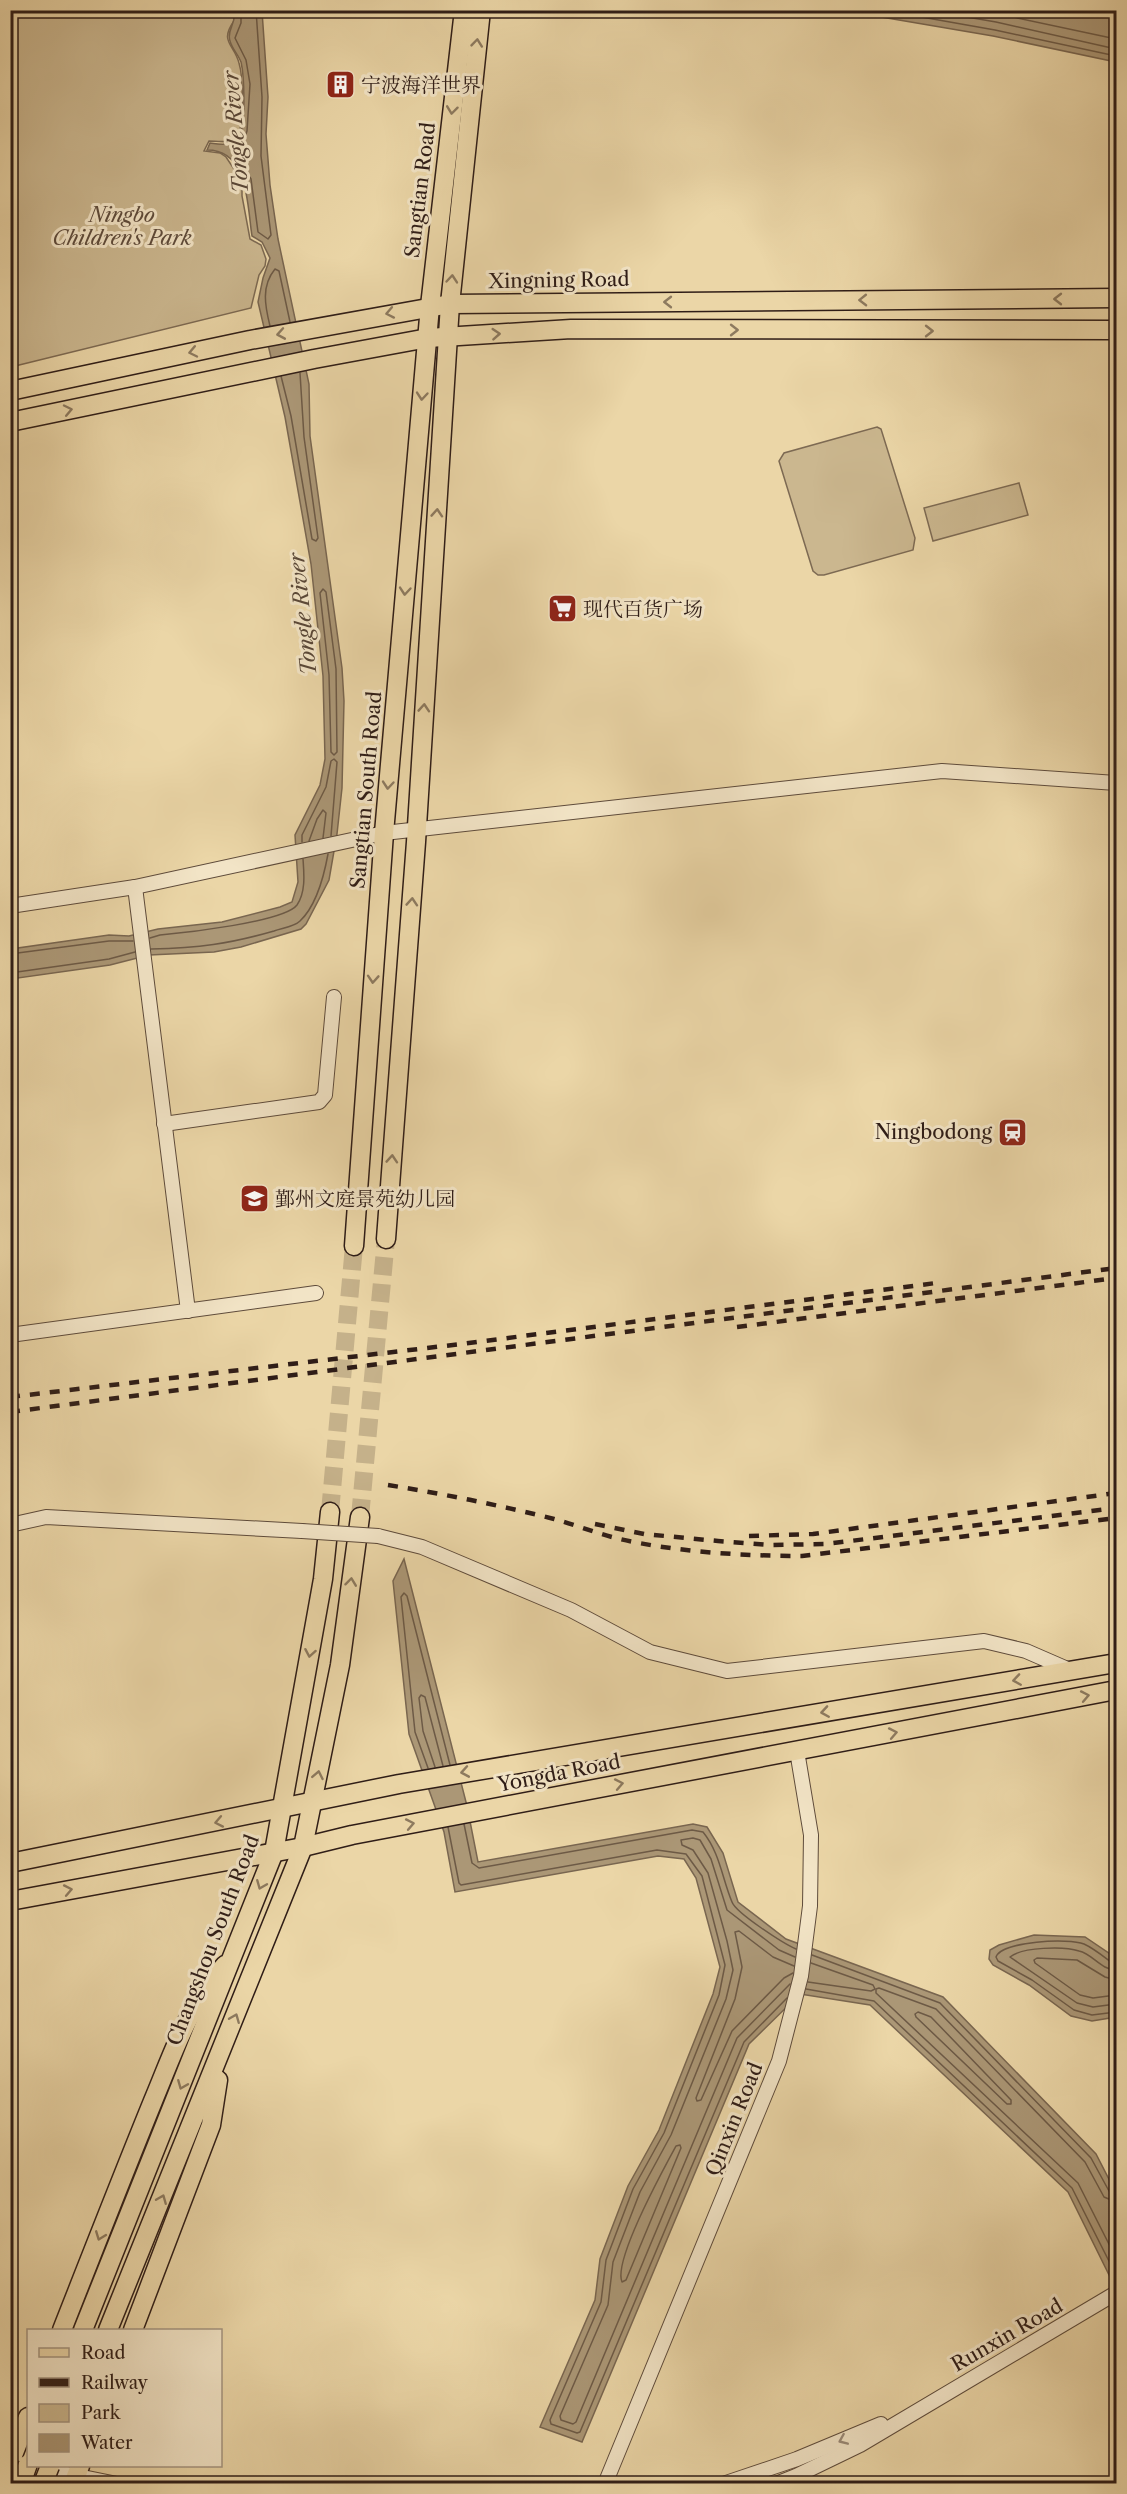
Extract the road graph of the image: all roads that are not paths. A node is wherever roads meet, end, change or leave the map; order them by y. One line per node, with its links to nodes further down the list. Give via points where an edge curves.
1 (464, 10): 5 (main road, Sangtian Road, one-way to 5)
2 (481, 10): 4 (main road, Sangtian Road, one-way to 2)
3 (1116, 298): 4 (main road, Xingning Road, one-way to 4)
4 (450, 304): 5 (main road, Xingning Road); 7 (main road, Sangtian Road)
5 (430, 306): 8 (main road, Sangtian Road); 9 (main road, Xingning Road, one-way to 9)
6 (1116, 330): 7 (main road, one-way to 6, via 571,329)
7 (448, 337): 8 (main road); 12 (main road, one-way to 7)
8 (428, 338): 10 (main road, one-way to 8); 13 (main road, Sangtian South Road, one-way to 13)
9 (10, 391)
10 (10, 422)
11 (1116, 783): 12 (street, via 942,771)
12 (417, 829): 13 (street); 18 (main road, one-way to 12)
13 (384, 833): 14 (street); 19 (main road, Sangtian South Road, one-way to 19)
14 (135, 887): 15 (street); 17 (street)
15 (10, 906)
16 (333, 997): 17 (street, via 325,1095 319,1102)
17 (164, 1124): 21 (street)
18 (386, 1239)
19 (354, 1246)
20 (316, 1293): 21 (street)
21 (188, 1311): 22 (street)
22 (10, 1335)
23 (330, 1512): 31 (main road, Changshou South Road, one-way to 31, via 323,1579)
24 (360, 1516): 30 (main road, one-way to 24, via 340,1665)
25 (10, 1525): 27 (street, bridge, via 46,1517 378,1536 422,1547 571,1610 650,1652 727,1671 984,1641 1026,1651)
26 (1116, 1663): 27 (main road, Yongda Road)
27 (1072, 1671): 30 (main road, Yongda Road, one-way to 30, via 543,1758)
28 (1116, 1690): 29 (main road, Yongda Road, one-way to 28)
29 (797, 1751): 32 (main road, Yongda Road, one-way to 29); 57 (street, Qinxin Road, via 811,1835 810,1906 801,1976 779,2061)
30 (312, 1803): 31 (main road, Yongda Road); 32 (main road)
31 (282, 1809): 33 (main road, Changshou South Road); 34 (main road, Yongda Road, one-way to 34)
32 (303, 1847): 33 (main road, Yongda Road); 37 (main road, one-way to 32)
33 (274, 1852): 35 (main road, Yongda Road, one-way to 33); 36 (main road, Changshou South Road, one-way to 36)
34 (10, 1863)
35 (10, 1901)
36 (232, 1957): 39 (main road, one-way to 39, via 191,2010); 40 (main road, Changshou South Road, one-way to 40)
37 (222, 2049): 41 (main road, one-way to 37); 42 (main road, via 211,2125)
38 (1116, 2293): 43 (street, Runxin Road)
39 (63, 2329)
40 (84, 2329)
41 (109, 2329)
42 (134, 2329)
43 (917, 2410): 58 (street, Runxin Road, one-way to 58, via 797,2459); 59 (street, Runxin Road, via 860,2445)
44 (27, 2420): 45 (main road)
45 (10, 2462): 46 (street)
46 (27, 2465)
47 (27, 2467): 52 (main road, bridge)
48 (34, 2467): 56 (street)
49 (50, 2467): 54 (main road, bridge)
50 (80, 2467): 55 (main road)
51 (10, 2480): 53 (street)
52 (21, 2484)
53 (28, 2484)
54 (43, 2484)
55 (73, 2484)
56 (117, 2484)
57 (605, 2484)
58 (723, 2484)
59 (776, 2484)

